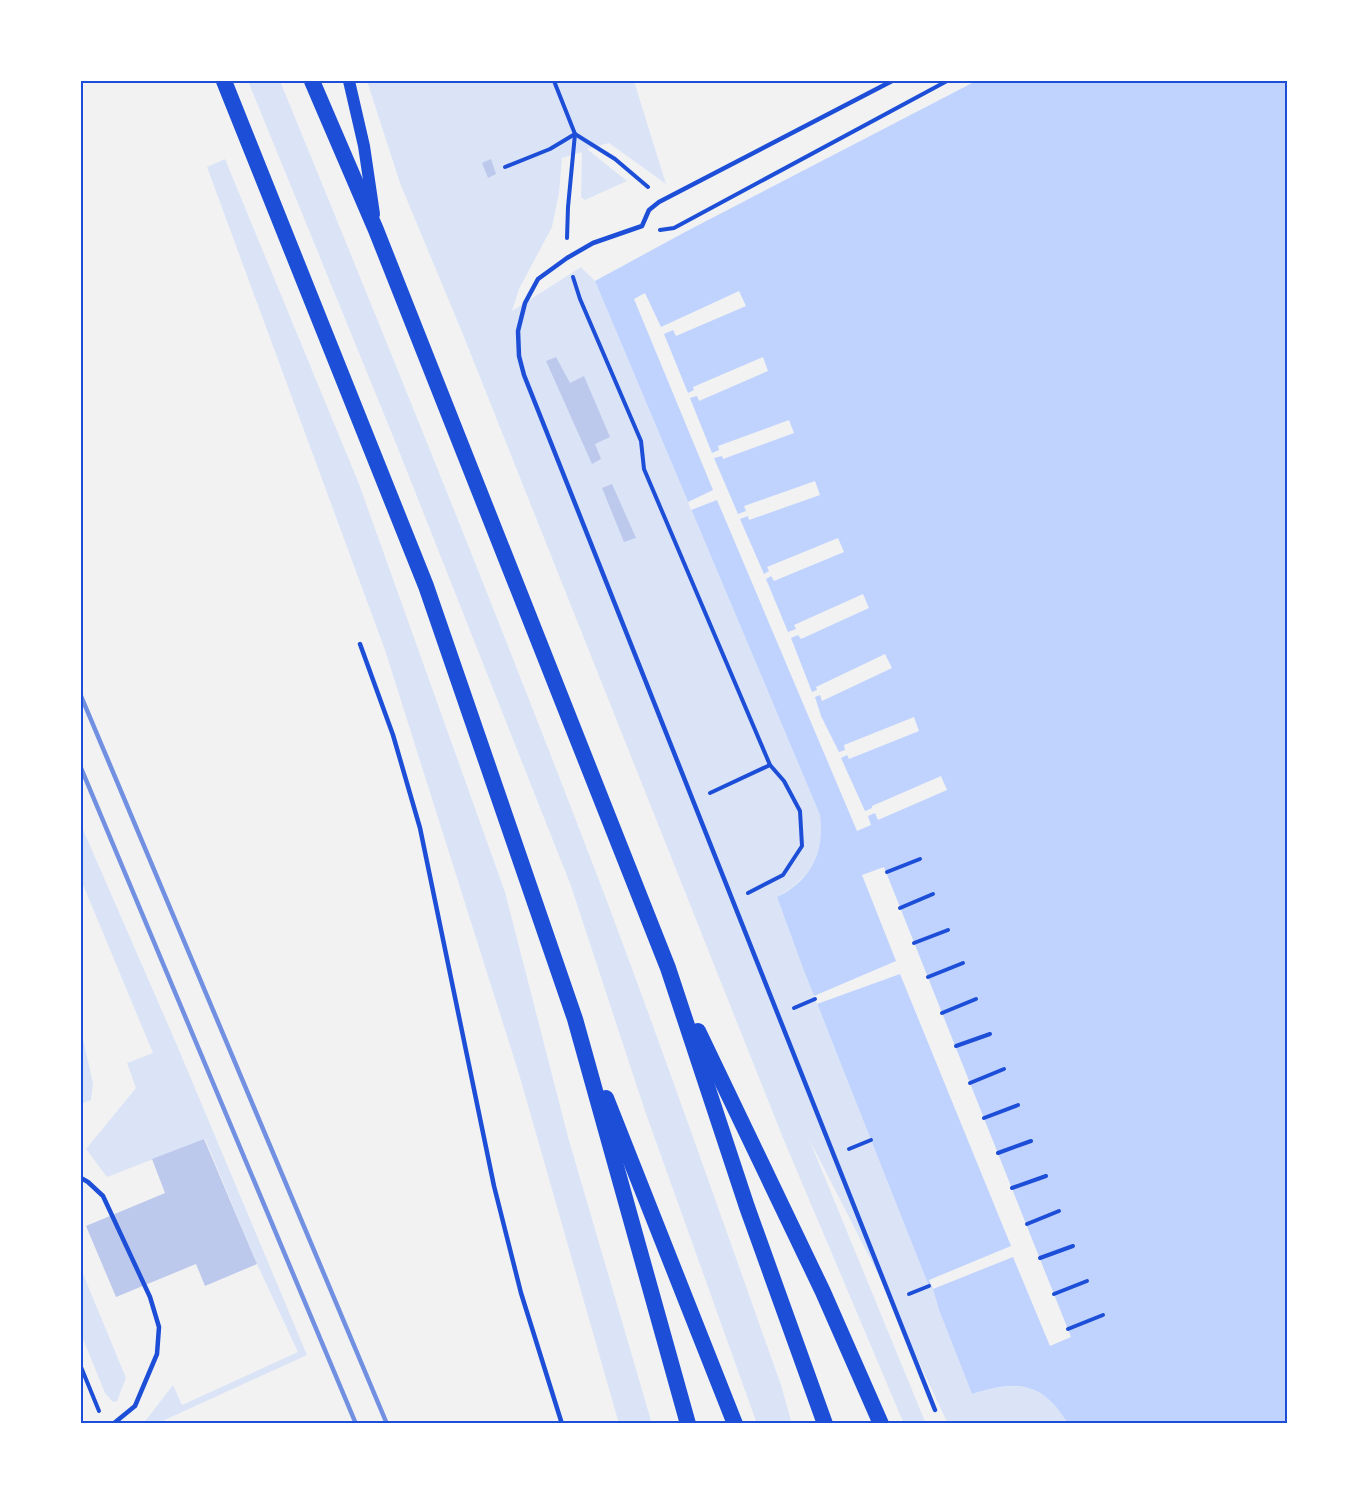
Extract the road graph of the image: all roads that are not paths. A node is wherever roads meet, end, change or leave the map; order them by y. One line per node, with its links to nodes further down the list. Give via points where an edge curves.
1 (224, 81): 8 (highway, via 426,586)
2 (312, 81): 5 (highway)
3 (349, 81): 5 (main road, via 364,146)
4 (892, 81): 10 (lane, via 659,202 649,210 642,226 593,243 567,258 538,279 525,303 518,331 524,375)
5 (376, 230): 7 (highway)
6 (360, 644): 12 (lane, via 393,735 420,828 494,1186 521,1293)
7 (668, 968): 15 (highway, via 747,1207); 16 (highway, via 823,1292)
8 (575, 1019): 13 (highway); 14 (highway)
9 (81, 1178): 11 (lane, via 103,1196 150,1297 159,1327 157,1354 135,1406)
10 (935, 1410)
11 (113, 1424)
12 (562, 1424)
13 (688, 1424)
14 (735, 1424)
15 (825, 1424)
16 (881, 1424)

